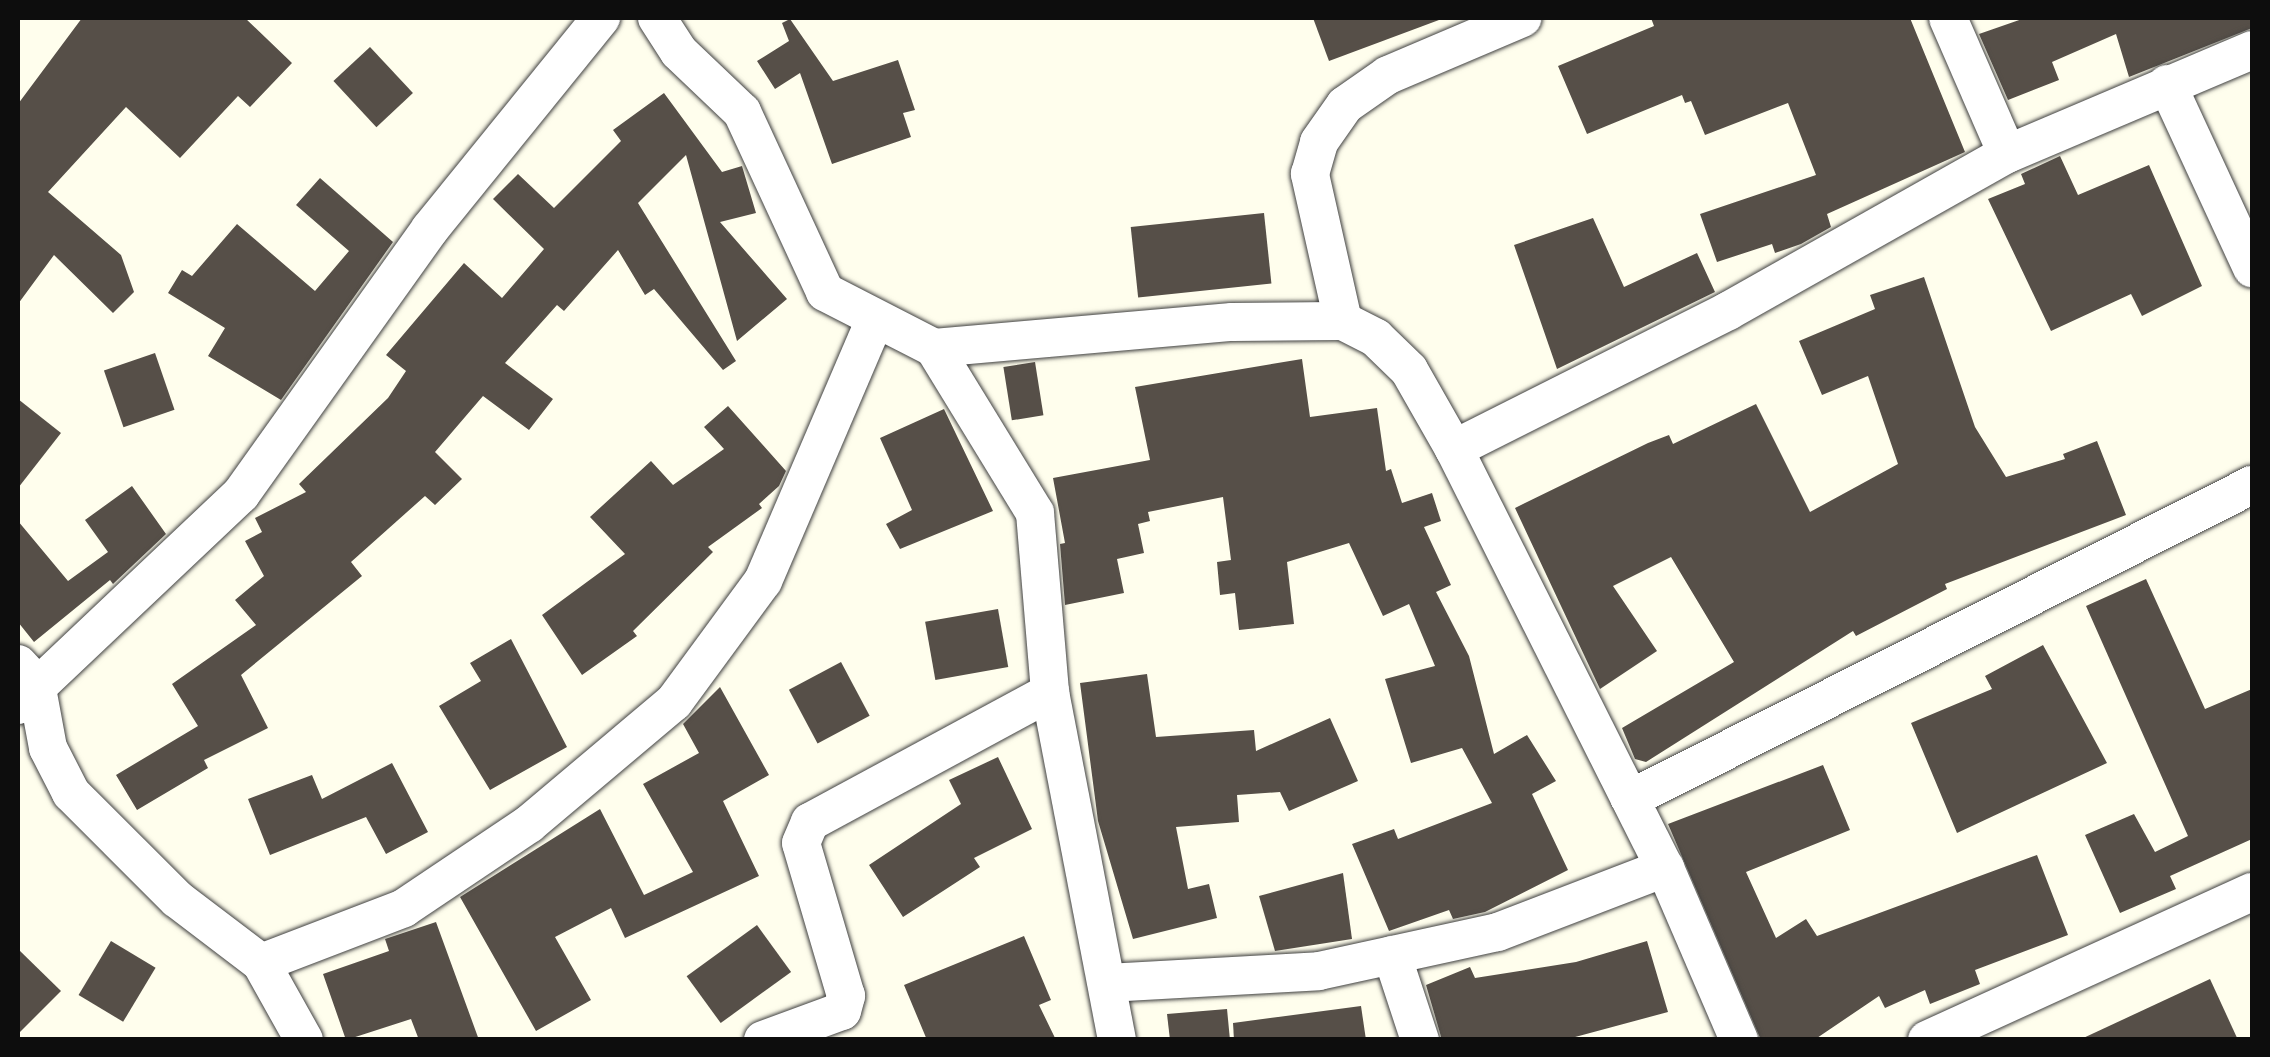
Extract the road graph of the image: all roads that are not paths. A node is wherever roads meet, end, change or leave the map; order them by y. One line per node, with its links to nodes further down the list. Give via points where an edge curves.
1 (601, 18): 14 (street, via 430,229 242,494)
2 (658, 18): 10 (street, via 679,52 742,112 825,292)
3 (1522, 18): 9 (street, via 1388,75 1345,105 1319,142 1310,174)
4 (1948, 18): 7 (street)
5 (2252, 50): 6 (street)
6 (2167, 84): 7 (street); 8 (street)
7 (2007, 154): 12 (street, via 1728,311)
8 (2252, 268)
9 (1343, 321): 11 (street, via 1232,322); 12 (street, via 1376,338 1409,370)
10 (874, 322): 11 (street); 20 (street, via 763,581 674,702 528,824 404,908)
11 (934, 348): 15 (street, via 1035,513)
12 (1454, 449): 16 (street)
13 (2252, 484): 16 (street)
14 (24, 684): 20 (street, via 72,794 177,899)
15 (1050, 692): 21 (street); 23 (street, via 810,822 801,844 846,996 842,1010)
16 (1630, 799): 17 (street)
17 (1665, 868): 19 (street, via 1498,932); 26 (street)
18 (2252, 892): 27 (street)
19 (1392, 955): 21 (street, via 1319,971); 25 (street)
20 (261, 963): 22 (street)
21 (1107, 983): 24 (street)
22 (304, 1040)
23 (763, 1040)
24 (1118, 1040)
25 (1420, 1040)
26 (1739, 1040)
27 (1927, 1040)

